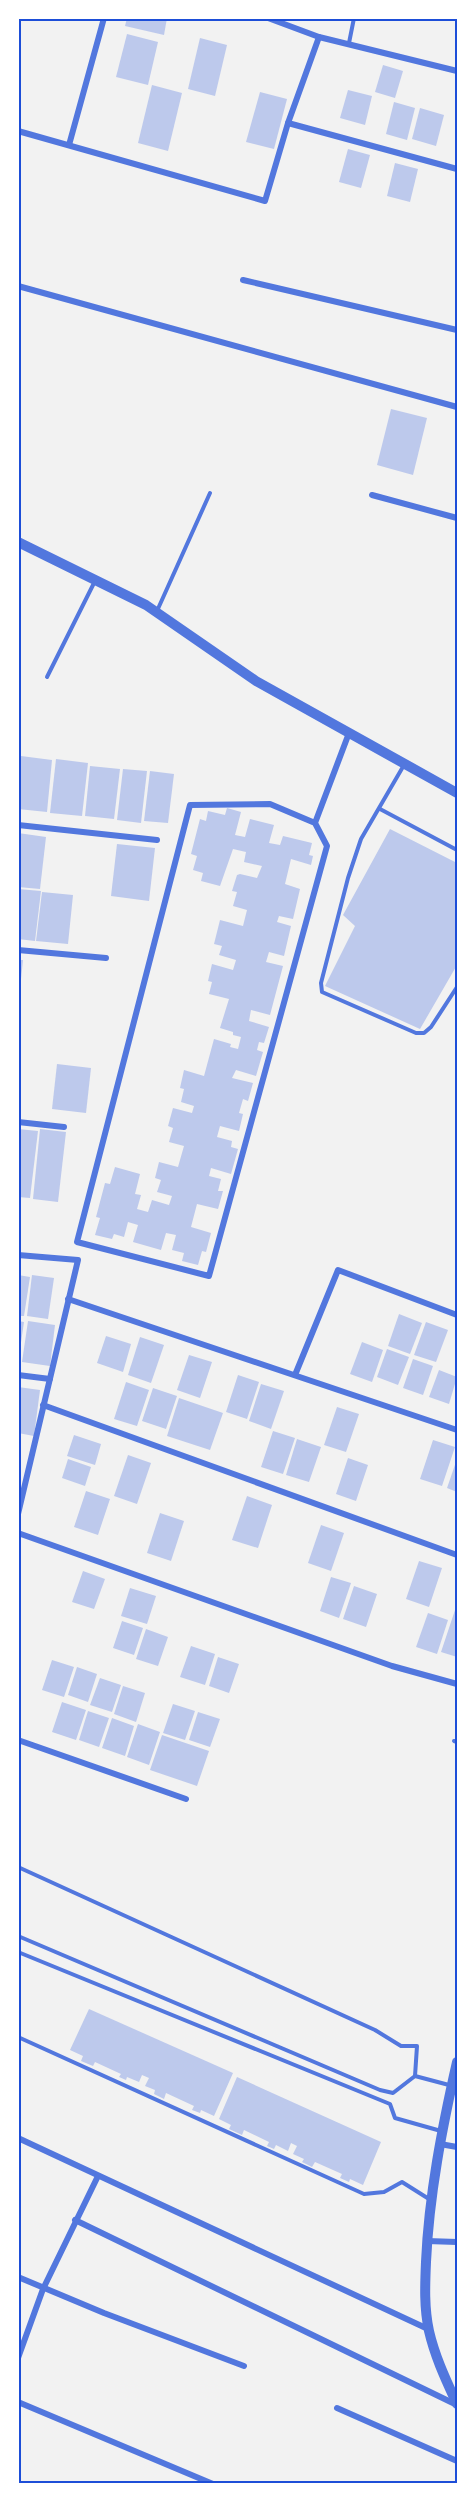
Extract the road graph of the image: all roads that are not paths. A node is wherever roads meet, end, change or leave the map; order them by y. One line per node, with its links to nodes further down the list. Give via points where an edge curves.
1 (104, 18): 9 (street)
2 (268, 18): 4 (street)
3 (354, 18): 5 (lane)
4 (319, 37): 5 (street); 7 (street)
5 (350, 43): 6 (street)
6 (457, 71)
7 (288, 123): 9 (street, via 265,201); 10 (street)
8 (18, 131): 9 (street)
9 (69, 145)
10 (457, 169)
11 (243, 280): 13 (street)
12 (18, 286): 14 (street)
13 (457, 330)
14 (457, 407)
15 (210, 494): 20 (lane)
16 (372, 495): 17 (street)
17 (457, 518)
18 (18, 542): 19 (street)
19 (96, 580): 20 (street); 21 (lane)
20 (157, 612): 22 (street, via 256,681)
21 (47, 677)
22 (349, 733): 23 (street); 26 (street)
23 (405, 764): 24 (street); 25 (lane)
24 (457, 794)
25 (380, 808): 29 (lane); 32 (lane, via 361,839 348,878 322,992 424,1034)
26 (315, 823): 26 (street, via 270,804 190,805 77,1242 209,1276 327,846)
27 (18, 825): 28 (street)
28 (157, 840)
29 (457, 850)
30 (18, 950): 31 (street)
31 (106, 958)
32 (457, 987)
33 (18, 1122): 34 (street)
34 (64, 1127)
35 (18, 1256): 36 (street, via 78,1260)
36 (68, 1299): 39 (street); 40 (street)
37 (457, 1315): 39 (street, via 338,1270)
38 (18, 1375): 40 (street)
39 (295, 1375): 42 (street)
40 (50, 1379): 41 (street)
41 (44, 1405): 43 (street); 45 (street)
42 (457, 1430)
43 (18, 1512)
44 (18, 1533): 46 (street, via 392,1666)
45 (457, 1555)
46 (457, 1684)
47 (18, 1740): 48 (street)
48 (186, 1799)
49 (18, 1867): 54 (lane, via 375,2030 401,2046 417,2046)
50 (18, 1936): 54 (lane, via 380,2090 393,2093)
51 (18, 1952): 56 (lane, via 390,2104 395,2118)
52 (18, 2037): 61 (lane, via 364,2194 384,2192 402,2182)
53 (457, 2062): 55 (street)
54 (415, 2076): 55 (lane)
55 (451, 2086): 56 (street)
56 (443, 2132): 58 (street)
57 (18, 2138): 60 (street)
58 (440, 2144): 59 (street); 61 (street)
59 (457, 2147)
60 (98, 2175): 62 (street); 67 (street)
61 (432, 2201): 63 (street)
62 (75, 2220): 66 (street); 71 (street)
63 (427, 2241): 64 (street); 67 (street, via 424,2295)
64 (457, 2242)
65 (18, 2277): 66 (street)
66 (44, 2289): 68 (street); 69 (street)
67 (428, 2329): 71 (street)
68 (18, 2358)
69 (244, 2366)
70 (18, 2402): 74 (street)
71 (457, 2405)
72 (337, 2408): 73 (street)
73 (457, 2461)
74 (213, 2484)

